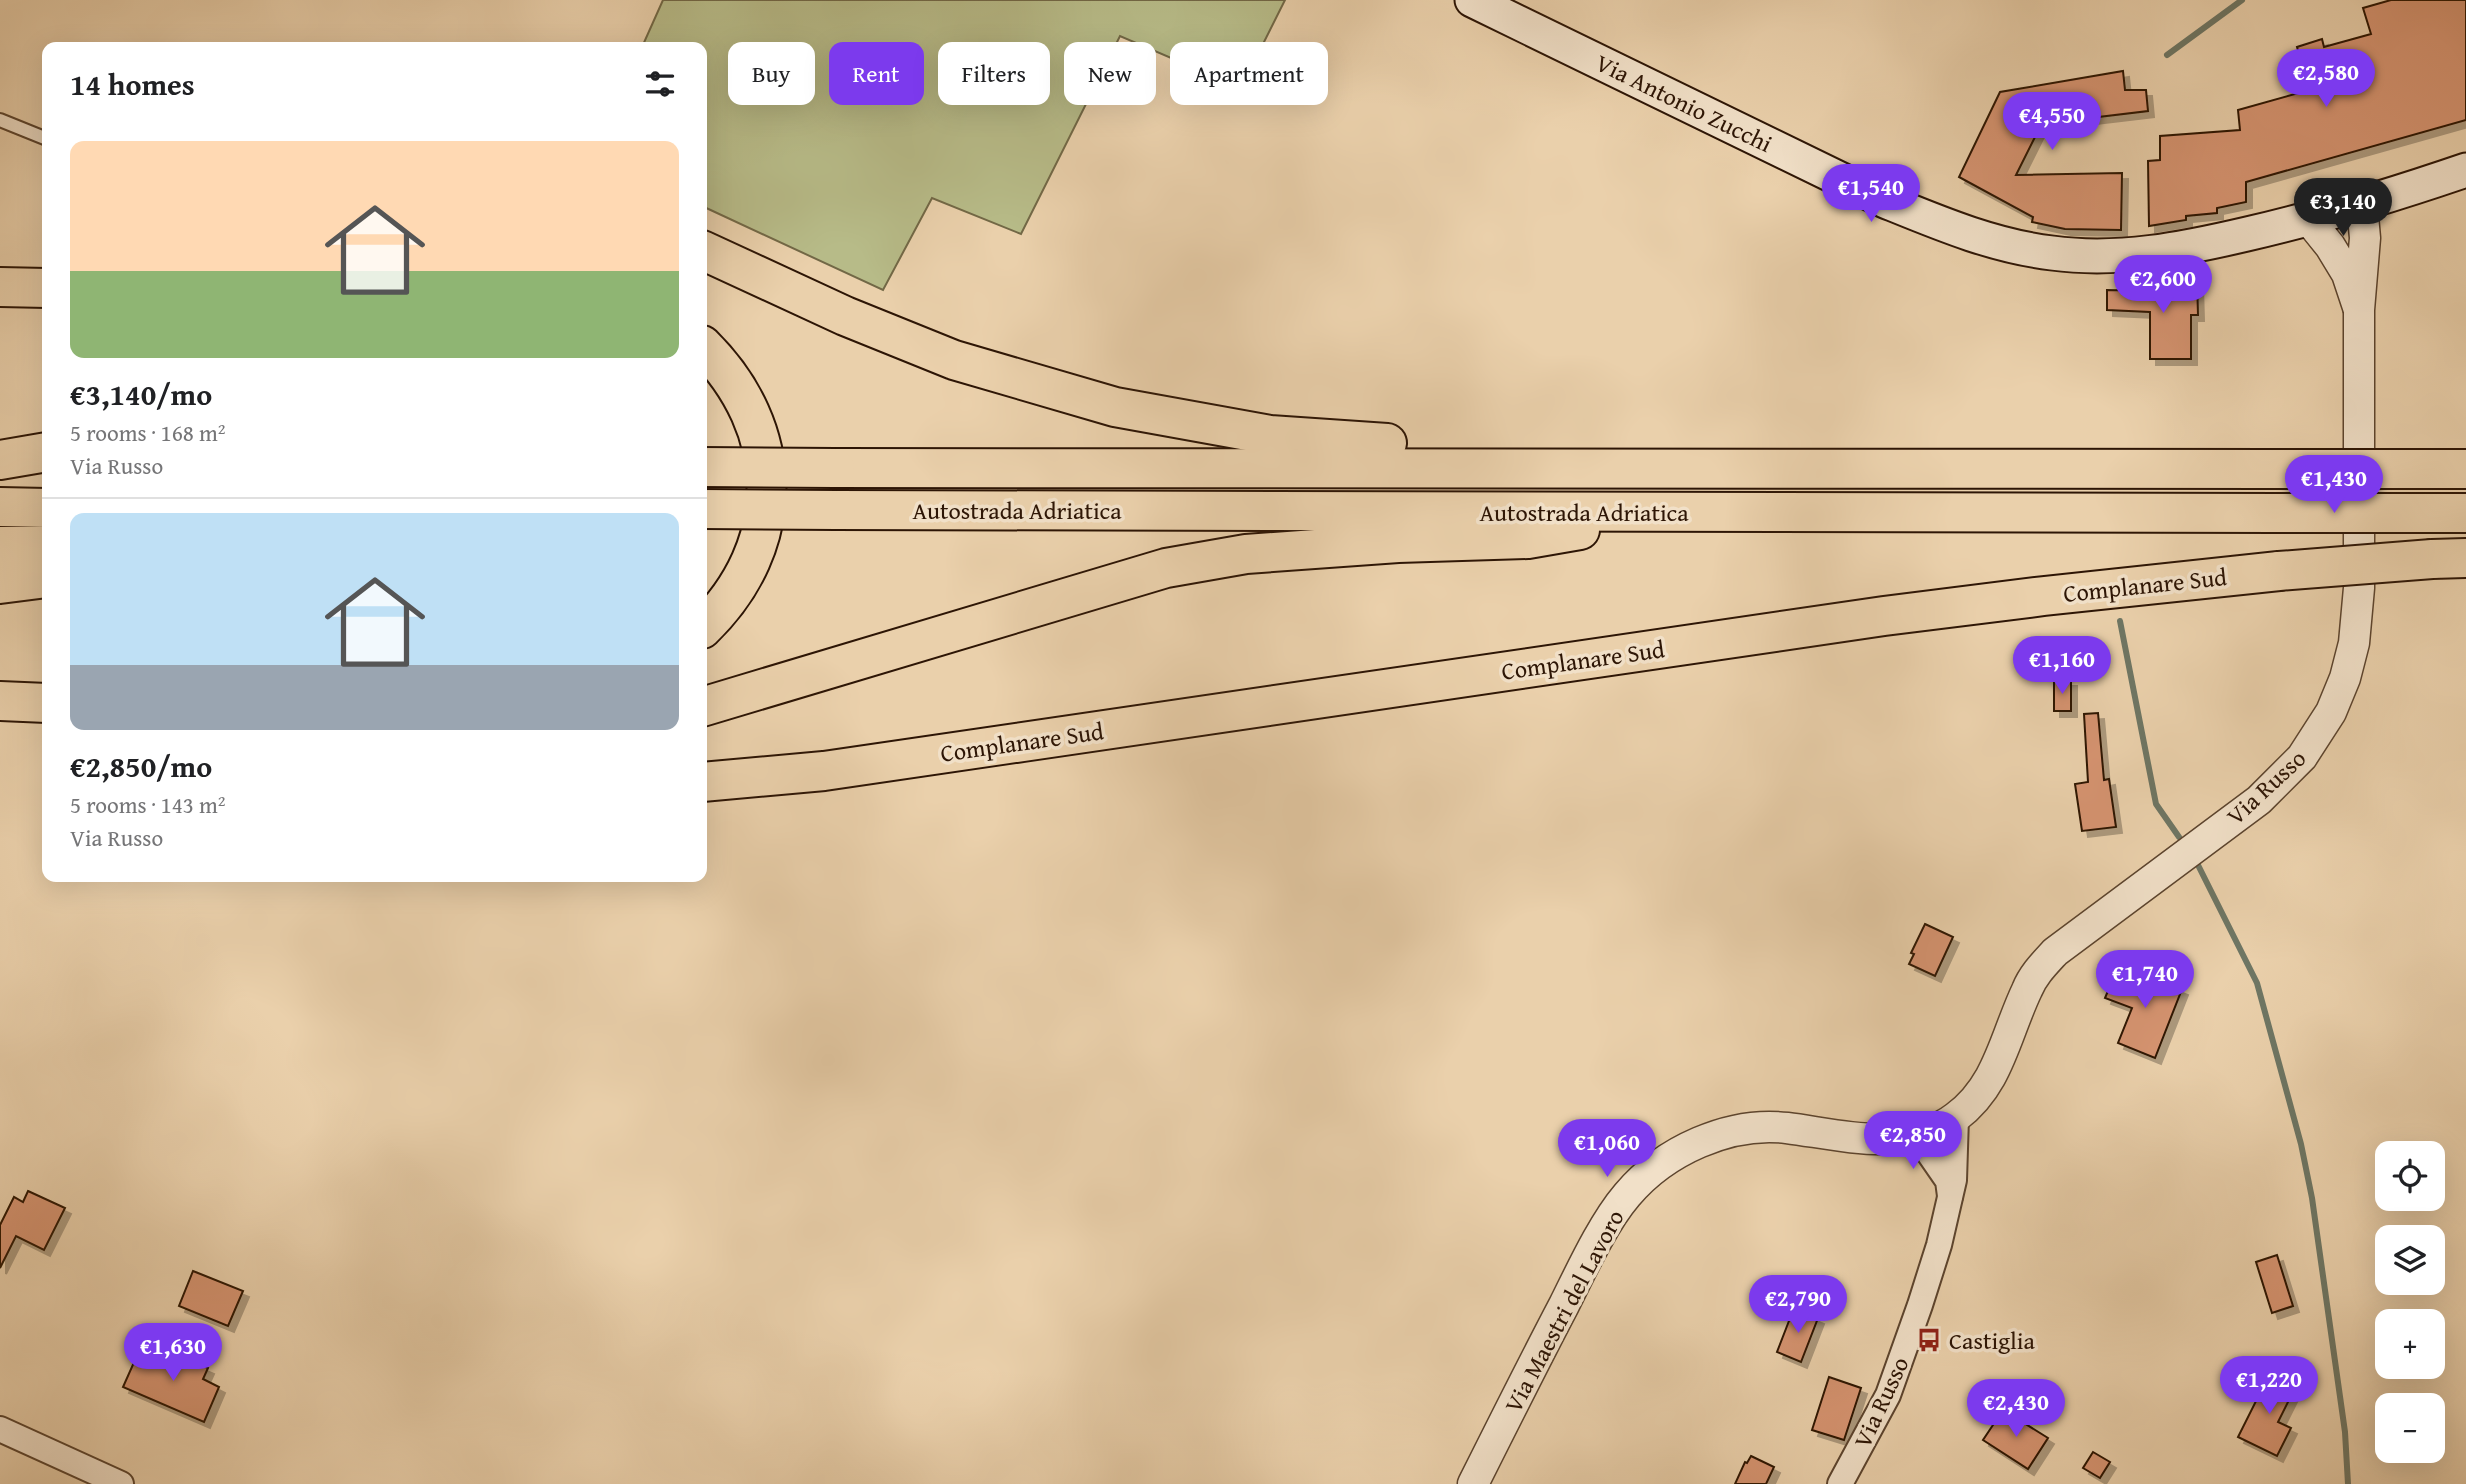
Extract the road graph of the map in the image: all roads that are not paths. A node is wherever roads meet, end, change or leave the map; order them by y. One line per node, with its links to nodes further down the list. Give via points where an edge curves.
1 (1472, 0): 6 (main road, Via Antonio Zucchi, via 1885,201 1989,240 2051,253 2134,255)
2 (2, 120): 3 (lane)
3 (42, 137)
4 (2466, 170): 5 (main road, Via Antonio Zucchi)
5 (2362, 205): 6 (main road, Via Antonio Zucchi); 10 (street, Via Russo, via 2365,238)
6 (2309, 220): 10 (street, Via Russo, via 2347,274)
7 (707, 252): 18 (highway, via 954,360 1115,407 1270,435 1437,445)
8 (0, 287): 9 (highway)
9 (42, 288)
10 (2359, 310): 34 (street, Via Russo, via 2359,588 2354,643 2331,712 2302,757 2259,800 2055,952 2040,968 1984,1090)
11 (707, 351): 29 (highway, via 728,376 753,420 767,480 760,536 742,578)
12 (707, 392): 28 (highway, via 733,435 744,483 743,506 729,553)
13 (42, 453): 14 (highway)
14 (0, 460)
15 (707, 467): 18 (highway, Autostrada Adriatica, bridge)
16 (0, 468): 17 (highway)
17 (42, 468)
18 (1519, 468): 19 (highway, Autostrada Adriatica, bridge)
19 (2466, 469)
20 (0, 508): 21 (highway)
21 (42, 508)
22 (707, 509): 23 (highway, Autostrada Adriatica, bridge)
23 (1653, 512): 24 (highway, Autostrada Adriatica, bridge); 32 (highway, via 1528,539 1245,554 1166,568)
24 (2466, 513)
25 (0, 546): 26 (highway)
26 (42, 546)
27 (2449, 559): 33 (highway, Complanare Sud, bridge, via 2279,571 1884,616 837,769)
28 (707, 586)
29 (707, 624)
30 (0, 701): 31 (highway)
31 (42, 703)
32 (707, 706)
33 (707, 782)
34 (1956, 1117): 35 (street, Via Russo); 36 (street, Via Russo)
35 (1922, 1135): 36 (street, via 1948,1181); 39 (street, Via Maestri del Lavoro, via 1860,1138 1774,1127 1744,1129 1709,1139 1652,1170 1626,1196 1590,1253)
36 (1950, 1196): 40 (street, Via Russo, via 1901,1365)
37 (0, 1429): 38 (street)
38 (121, 1484)
39 (1472, 1484)
40 (1840, 1484)

